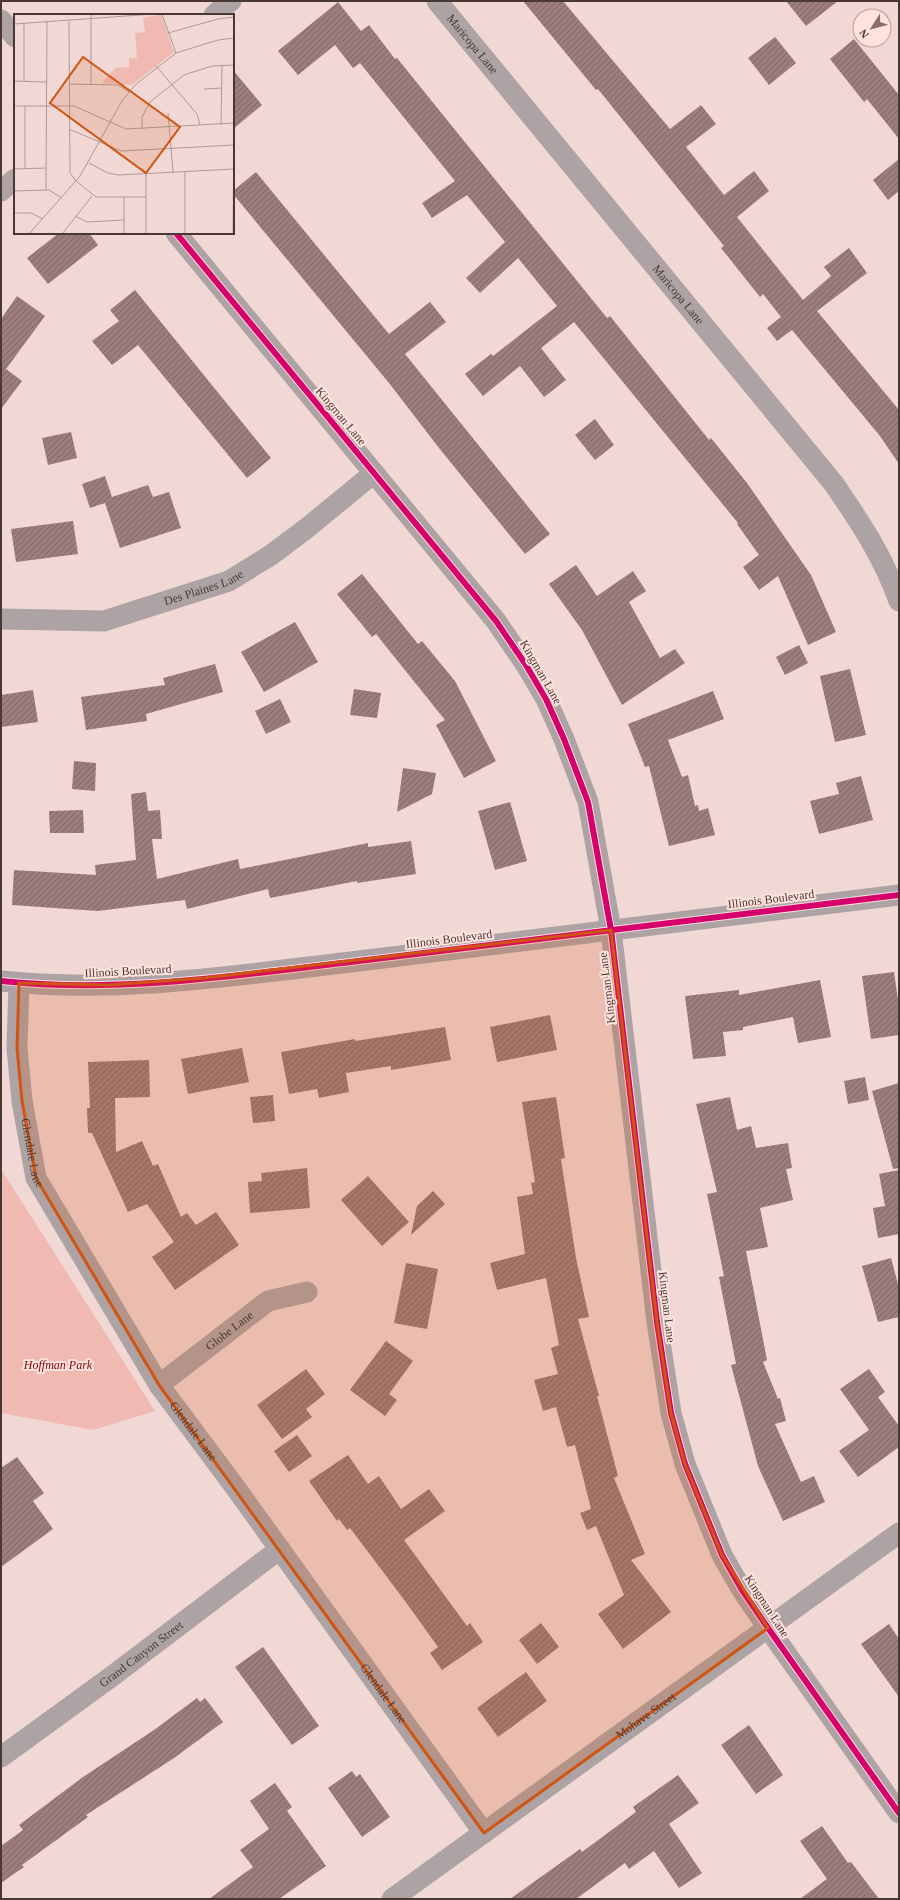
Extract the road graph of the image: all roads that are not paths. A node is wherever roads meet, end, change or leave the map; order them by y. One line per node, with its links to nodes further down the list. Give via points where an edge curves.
1 (231, 1): 3 (street)
2 (437, 1): 10 (street, Maricopa Lane, via 834,484 879,555)
3 (215, 14)
4 (1, 20): 5 (street)
5 (14, 36)
6 (14, 181): 7 (street)
7 (1, 191)
8 (177, 234): 9 (street, Kingman Lane)
9 (374, 473): 11 (street, Des Plaines Lane, via 271,555 229,581 104,621); 13 (street, Kingman Lane, via 496,621 546,699 588,802)
10 (899, 601)
11 (1, 618)
12 (899, 895): 13 (street, Illinois Boulevard)
13 (611, 930): 14 (street, Illinois Boulevard, via 204,978 108,985); 19 (street, Kingman Lane, via 656,1314 671,1413 685,1464 722,1555)
14 (10, 982): 16 (street, Glendale Lane, via 21,1094 36,1178)
15 (307, 1292): 16 (street, Globe Lane, via 268,1301)
16 (160, 1384): 18 (street, Glendale Lane)
17 (899, 1533): 19 (street, Mohave Street)
18 (280, 1549): 20 (street, Grand Canyon Street, via 112,1677); 22 (street, Glendale Lane)
19 (768, 1628): 21 (street, Kingman Lane); 22 (street, Mohave Street)
20 (1, 1757)
21 (899, 1813)
22 (484, 1833): 23 (street, Mohave Street)
23 (392, 1899)

